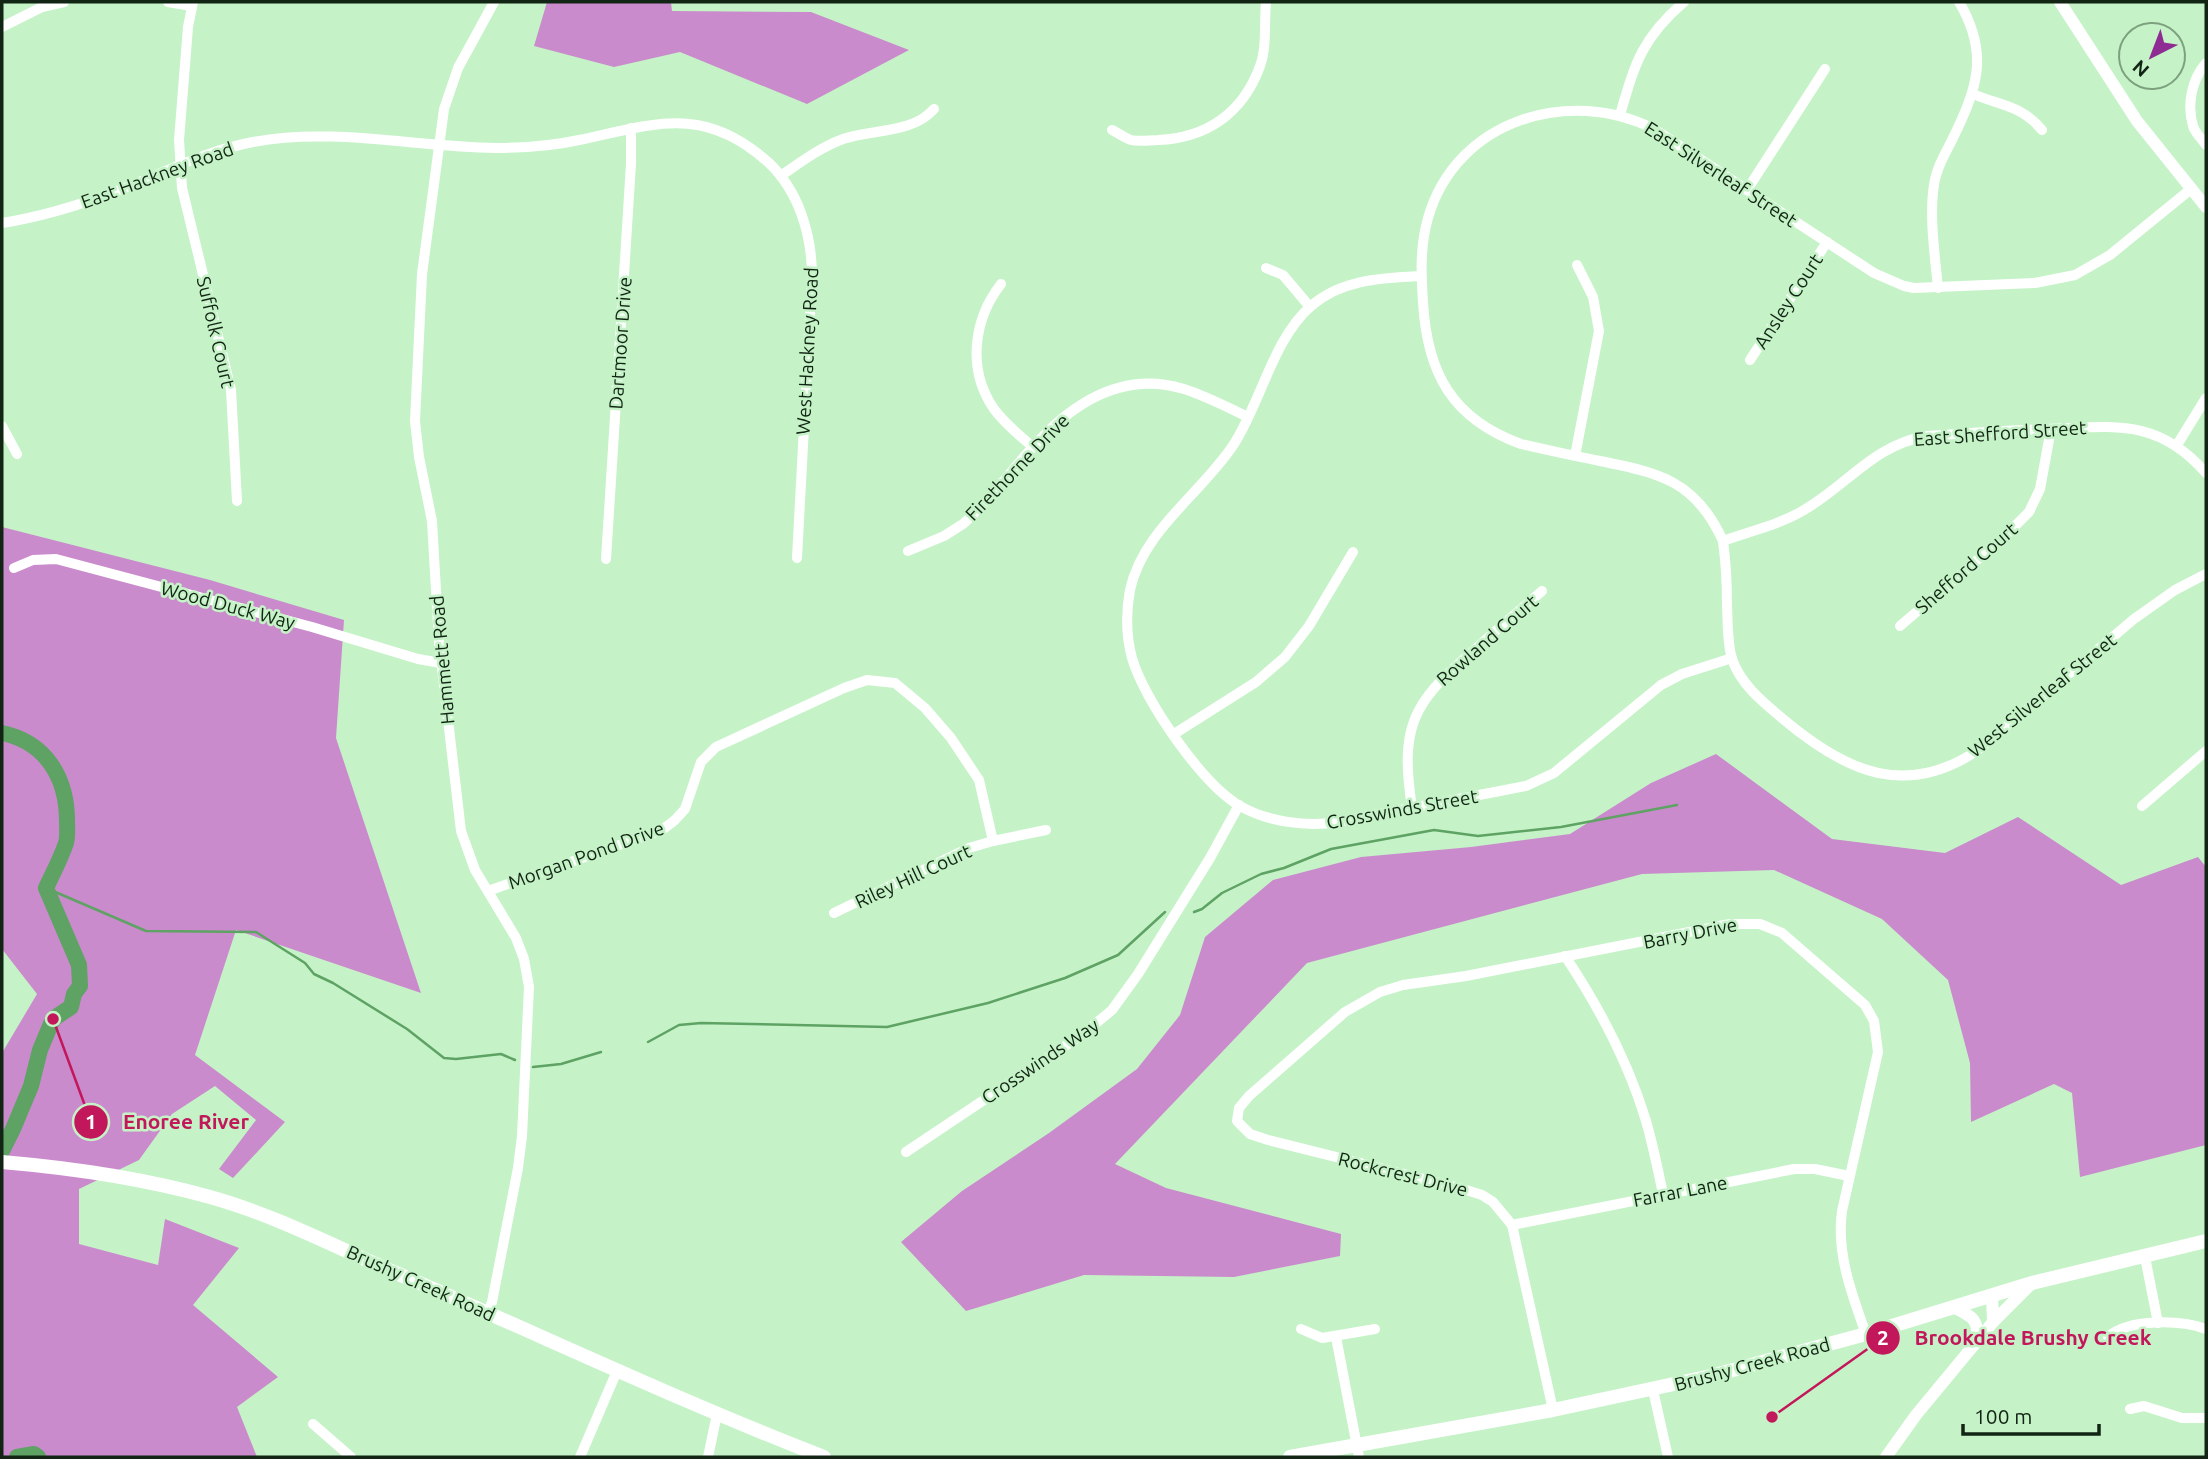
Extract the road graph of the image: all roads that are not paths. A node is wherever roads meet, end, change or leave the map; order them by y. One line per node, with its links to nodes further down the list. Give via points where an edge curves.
1 (64, 2): 9 (street)
2 (168, 2): 8 (street)
3 (494, 2): 18 (street, Hammett Road, via 449,90)
4 (1266, 2): 16 (street, via 1261,63 1240,102 1221,121 1198,134 1172,139 1133,141)
5 (1684, 2): 14 (street, via 1643,47)
6 (1959, 2): 12 (street, via 1977,48)
7 (2060, 2): 23 (street, via 2110,81)
8 (193, 4): 20 (street, Suffolk Court)
9 (2, 27)
10 (2206, 63): 19 (street, via 2189,99 2194,129)
11 (1825, 69): 22 (street)
12 (1973, 94): 17 (street, via 2030,115); 31 (street, via 1934,185)
13 (934, 109): 21 (street, via 909,125 832,144)
14 (1620, 115): 22 (street, East Silverleaf Street, via 1654,129); 29 (street, East Silverleaf Street, via 1586,109 1550,111 1514,122 1482,141 1454,169 1435,200 1423,242)
15 (631, 128): 18 (street, West Hackney Road, via 531,147); 21 (street, West Hackney Road, via 672,122 712,128 746,144); 48 (street, Dartmoor Drive)
16 (1112, 130)
17 (2042, 130)
18 (439, 144): 20 (street, East Hackney Road, via 281,138 228,147); 54 (street, Hammett Road, via 422,274 415,421 433,523)
19 (2206, 145)
20 (181, 164): 25 (street, East Hackney Road, via 62,210); 43 (street, Suffolk Court, via 182,188 231,390)
21 (782, 175): 47 (street, West Hackney Road, via 805,223 812,262)
22 (1747, 190): 26 (street, East Silverleaf Street)
23 (2191, 190): 24 (street); 31 (street, East Silverleaf Street, via 2110,255 2075,275 2035,283)
24 (2206, 207)
25 (2, 223)
26 (1827, 242): 31 (street, East Silverleaf Street, via 1893,282); 33 (street, Ansley Court)
27 (1577, 265): 41 (street, via 1593,297 1599,331)
28 (1266, 268): 32 (street, via 1283,275)
29 (1421, 276): 32 (street, Crosswinds Street, via 1350,284); 41 (street, East Silverleaf Street, via 1429,351 1440,380 1456,403 1501,437)
30 (1001, 284): 39 (street, via 979,324 978,369 995,411)
31 (1938, 288)
32 (1310, 307): 35 (street, Crosswinds Street, via 1290,333)
33 (1750, 360)
34 (2206, 398): 38 (street)
35 (1248, 417): 39 (street, Firethorne Drive, via 1181,388 1134,386 1079,404); 55 (street, Crosswinds Street, via 1223,458 1151,544 1131,589 1127,625 1133,659)
36 (2, 426): 40 (street)
37 (2051, 429): 38 (street, East Shefford Street, via 2123,426); 44 (street, East Shefford Street, via 1927,436 1899,442 1804,510); 52 (street, Shefford Court, via 2040,489 2029,512)
38 (2177, 445): 42 (street, East Shefford Street)
39 (1032, 447): 45 (street, Firethorne Drive, via 963,524)
40 (17, 454)
41 (1574, 456): 44 (street, East Silverleaf Street, via 1646,470 1673,481 1699,502)
42 (2206, 473)
43 (237, 501)
44 (1723, 541): 53 (street, West Silverleaf Street)
45 (908, 551)
46 (1353, 552): 55 (street, via 1285,657)
47 (797, 558)
48 (606, 559)
49 (14, 568): 54 (street, Wood Duck Way, via 33,560 56,559)
50 (2206, 573): 53 (street, West Silverleaf Street, via 2134,620 1981,748 1929,773 1877,774 1837,759 1757,698)
51 (1542, 591): 59 (street, Rowland Court, via 1443,676 1423,701 1408,749 1406,773)
52 (1900, 626)
53 (1732, 658): 59 (street, Crosswinds Street, via 1661,685 1540,780)
54 (441, 663): 62 (street, Hammett Road, via 461,831)
55 (1174, 734): 57 (street, Crosswinds Street, via 1202,773)
56 (2206, 751): 58 (street)
57 (1239, 805): 59 (street, Crosswinds Street, via 1269,817 1314,824); 66 (street, Crosswinds Way, via 1144,965 1112,1010)
58 (2142, 806)
59 (1412, 808)
60 (1046, 830): 61 (street, Riley Hill Court)
61 (993, 841): 62 (street, Morgan Pond Drive, via 979,780 951,738 895,683 867,680 716,747 701,762 685,809 662,830); 63 (street, Riley Hill Court, via 969,848)
62 (488, 891): 76 (street, Hammett Road, via 520,947 529,987 518,1168)
63 (834, 913)
64 (1565, 956): 65 (street, Barry Drive, via 1402,985 1356,1004 1238,1108 1236,1120 1244,1130); 68 (street, Barry Drive, via 1730,924 1760,924 1782,933 1865,1005 1874,1021 1877,1062); 69 (street, via 1600,1012 1637,1093)
65 (1262, 1138): 70 (street, Rockcrest Drive, via 1475,1192 1498,1206)
66 (906, 1152)
67 (2, 1162): 76 (main road, Brushy Creek Road, via 64,1167 214,1198 306,1232)
68 (1849, 1176): 69 (street, Farrar Lane, via 1794,1169); 82 (street, Barry Drive, via 1840,1221 1841,1249)
69 (1663, 1194): 70 (street, Farrar Lane)
70 (1512, 1225): 89 (street)
71 (2206, 1241): 72 (main road, Brushy Creek Road)
72 (2145, 1257): 73 (main road, Brushy Creek Road); 78 (street)
73 (2032, 1283): 74 (main road, Brushy Creek Road); 77 (street)
74 (1992, 1296): 75 (main road, Brushy Creek Road); 77 (street)
75 (1953, 1307): 82 (main road, Brushy Creek Road); 85 (street, via 1972,1316 1978,1326)
76 (488, 1312): 86 (main road, Brushy Creek Road)
77 (1993, 1322): 85 (street)
78 (2158, 1323): 81 (street); 84 (street, via 2116,1330)
79 (1301, 1329): 83 (street, via 1318,1338)
80 (1375, 1329): 83 (street)
81 (2206, 1329)
82 (1866, 1334): 87 (main road, Brushy Creek Road)
83 (1336, 1337): 93 (street)
84 (2108, 1338)
85 (1977, 1342): 100 (street)
86 (617, 1371): 90 (main road, Brushy Creek Road); 95 (street)
87 (1653, 1390): 89 (main road, Brushy Creek Road); 99 (street)
88 (2130, 1409): 91 (street, via 2144,1406 2182,1418)
89 (1553, 1410): 93 (main road, Brushy Creek Road)
90 (717, 1414): 96 (street); 97 (main road, Brushy Creek Road)
91 (2206, 1418)
92 (313, 1424): 94 (street)
93 (1358, 1451): 98 (main road, Brushy Creek Road)
94 (351, 1457)
95 (580, 1457)
96 (708, 1457)
97 (824, 1457)
98 (1290, 1457)
99 (1668, 1457)
100 (1886, 1457)

